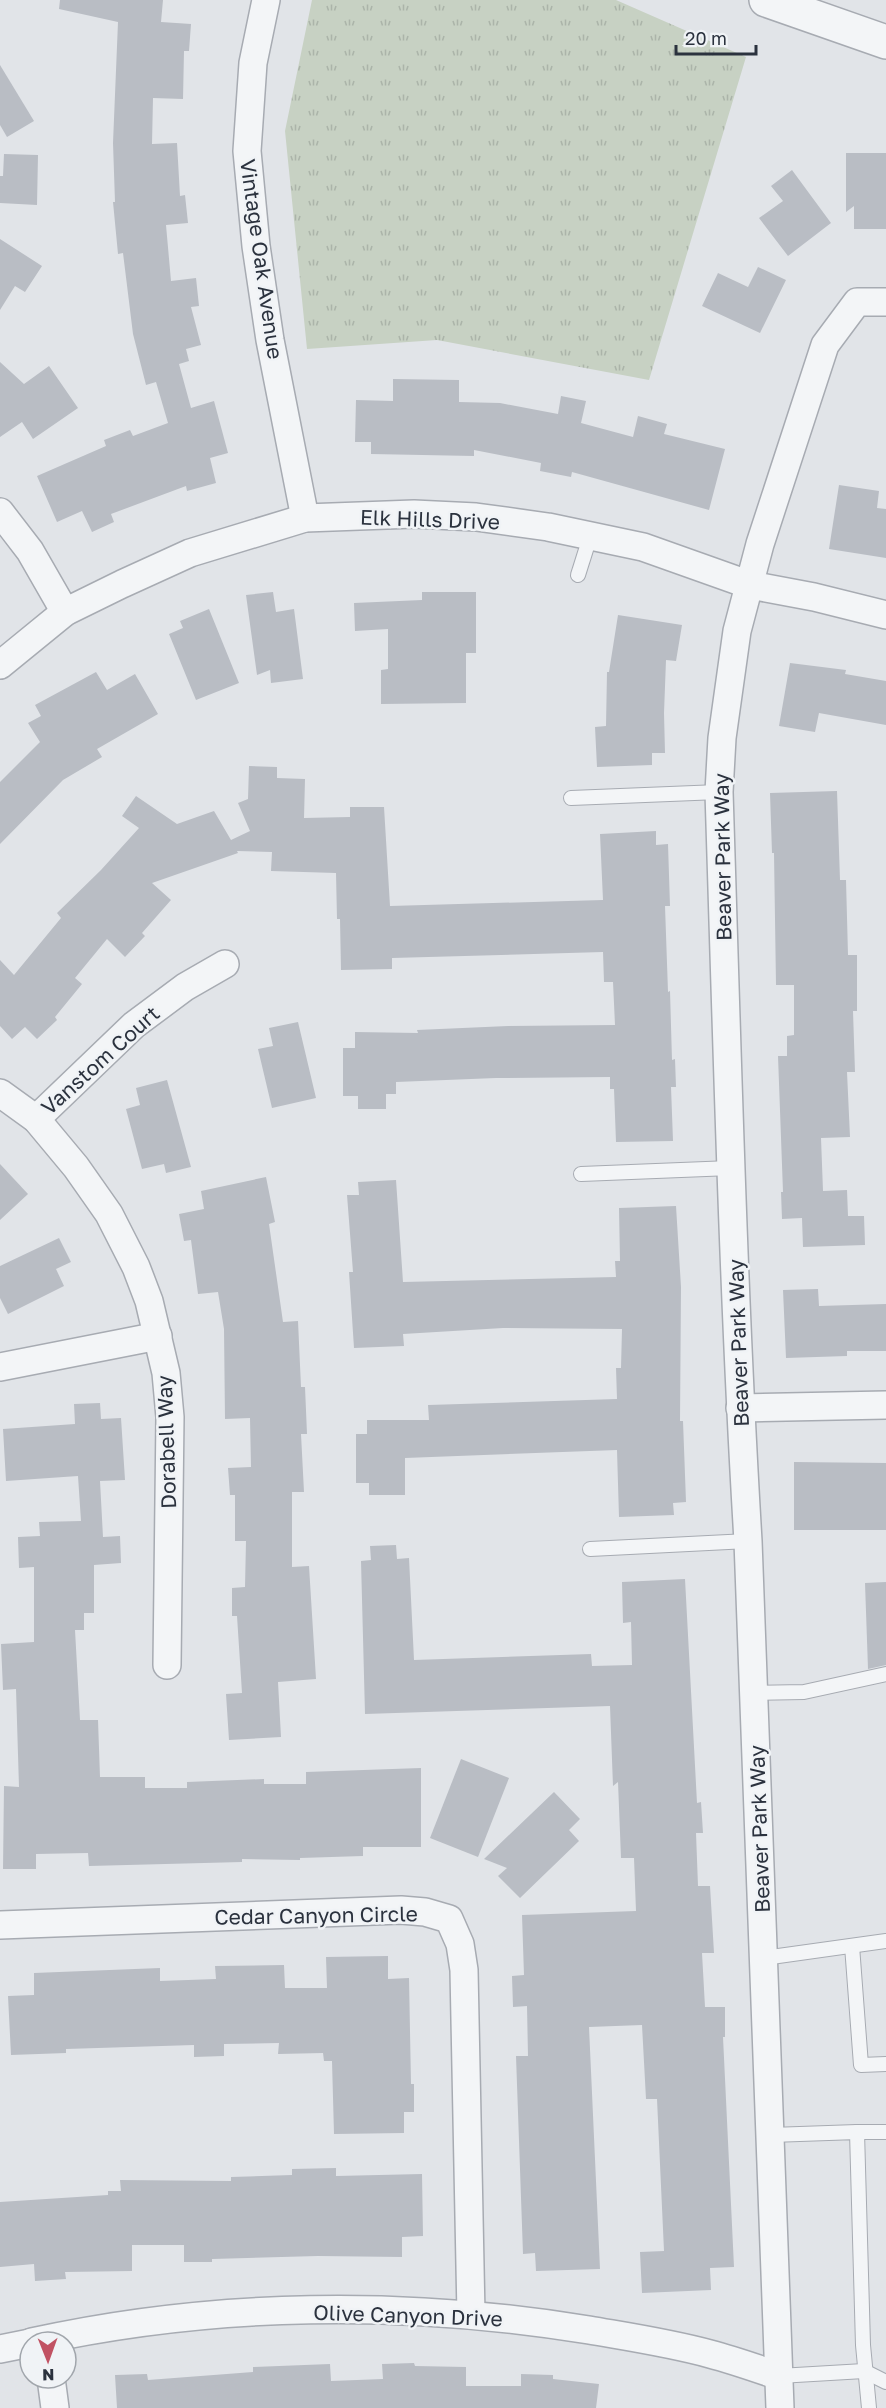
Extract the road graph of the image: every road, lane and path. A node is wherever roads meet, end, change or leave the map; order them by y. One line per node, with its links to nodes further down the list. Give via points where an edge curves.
1 (266, 0): 6 (street, Vintage Oak Avenue, via 253,63 247,151 270,340)
2 (766, 0): 3 (street)
3 (886, 42)
4 (886, 302): 9 (street, Beaver Park Way, via 857,302 825,345)
5 (0, 512): 10 (street, via 30,551)
6 (305, 518): 7 (street, Elk Hills Drive, via 414,514 476,517); 10 (street, Elk Hills Drive, via 190,553)
7 (590, 537): 8 (lane); 9 (street, Elk Hills Drive, via 643,547)
8 (578, 575)
9 (750, 585): 11 (street, Elk Hills Drive); 13 (street, Beaver Park Way, via 737,631 722,738)
10 (65, 612): 12 (street, Elk Hills Drive)
11 (886, 615)
12 (0, 665)
13 (719, 792): 14 (lane); 18 (street, Beaver Park Way)
14 (571, 798)
15 (225, 964): 17 (street, Vanstom Court, via 134,1024)
16 (0, 1093): 17 (street, Dorabell Way)
17 (36, 1119): 20 (street, Dorabell Way, via 109,1214 136,1267)
18 (731, 1168): 19 (lane); 23 (street, Beaver Park Way)
19 (581, 1174)
20 (158, 1336): 21 (street); 26 (street, Dorabell Way, via 170,1417)
21 (0, 1367)
22 (886, 1406): 23 (street)
23 (740, 1408): 24 (street, Beaver Park Way)
24 (748, 1541): 25 (lane); 28 (street, Beaver Park Way)
25 (590, 1549)
26 (167, 1665)
27 (886, 1674): 28 (lane, via 804,1692)
28 (754, 1693): 32 (street, Beaver Park Way)
29 (0, 1925): 37 (street, Cedar Canyon Circle, via 401,1910 449,1919 460,1944 464,1970)
30 (886, 1941): 31 (lane)
31 (852, 1946): 32 (lane); 33 (lane, via 861,2065)
32 (764, 1958): 36 (street, Beaver Park Way)
33 (886, 2064)
34 (857, 2132): 35 (lane); 36 (lane); 41 (lane)
35 (886, 2132)
36 (771, 2135): 42 (street, Beaver Park Way)
37 (471, 2315): 38 (street, Olive Canyon Drive, via 359,2310 250,2312); 42 (street, Olive Canyon Drive, via 629,2337 709,2354)
38 (78, 2334)
39 (18, 2345): 40 (street, Olive Canyon Drive)
40 (0, 2349)
41 (864, 2371): 42 (lane); 43 (lane); 47 (lane)
42 (779, 2376): 46 (street, Beaver Park Way)
43 (886, 2382)
44 (53, 2390): 45 (street)
45 (55, 2408)
46 (780, 2408)
47 (869, 2408)

